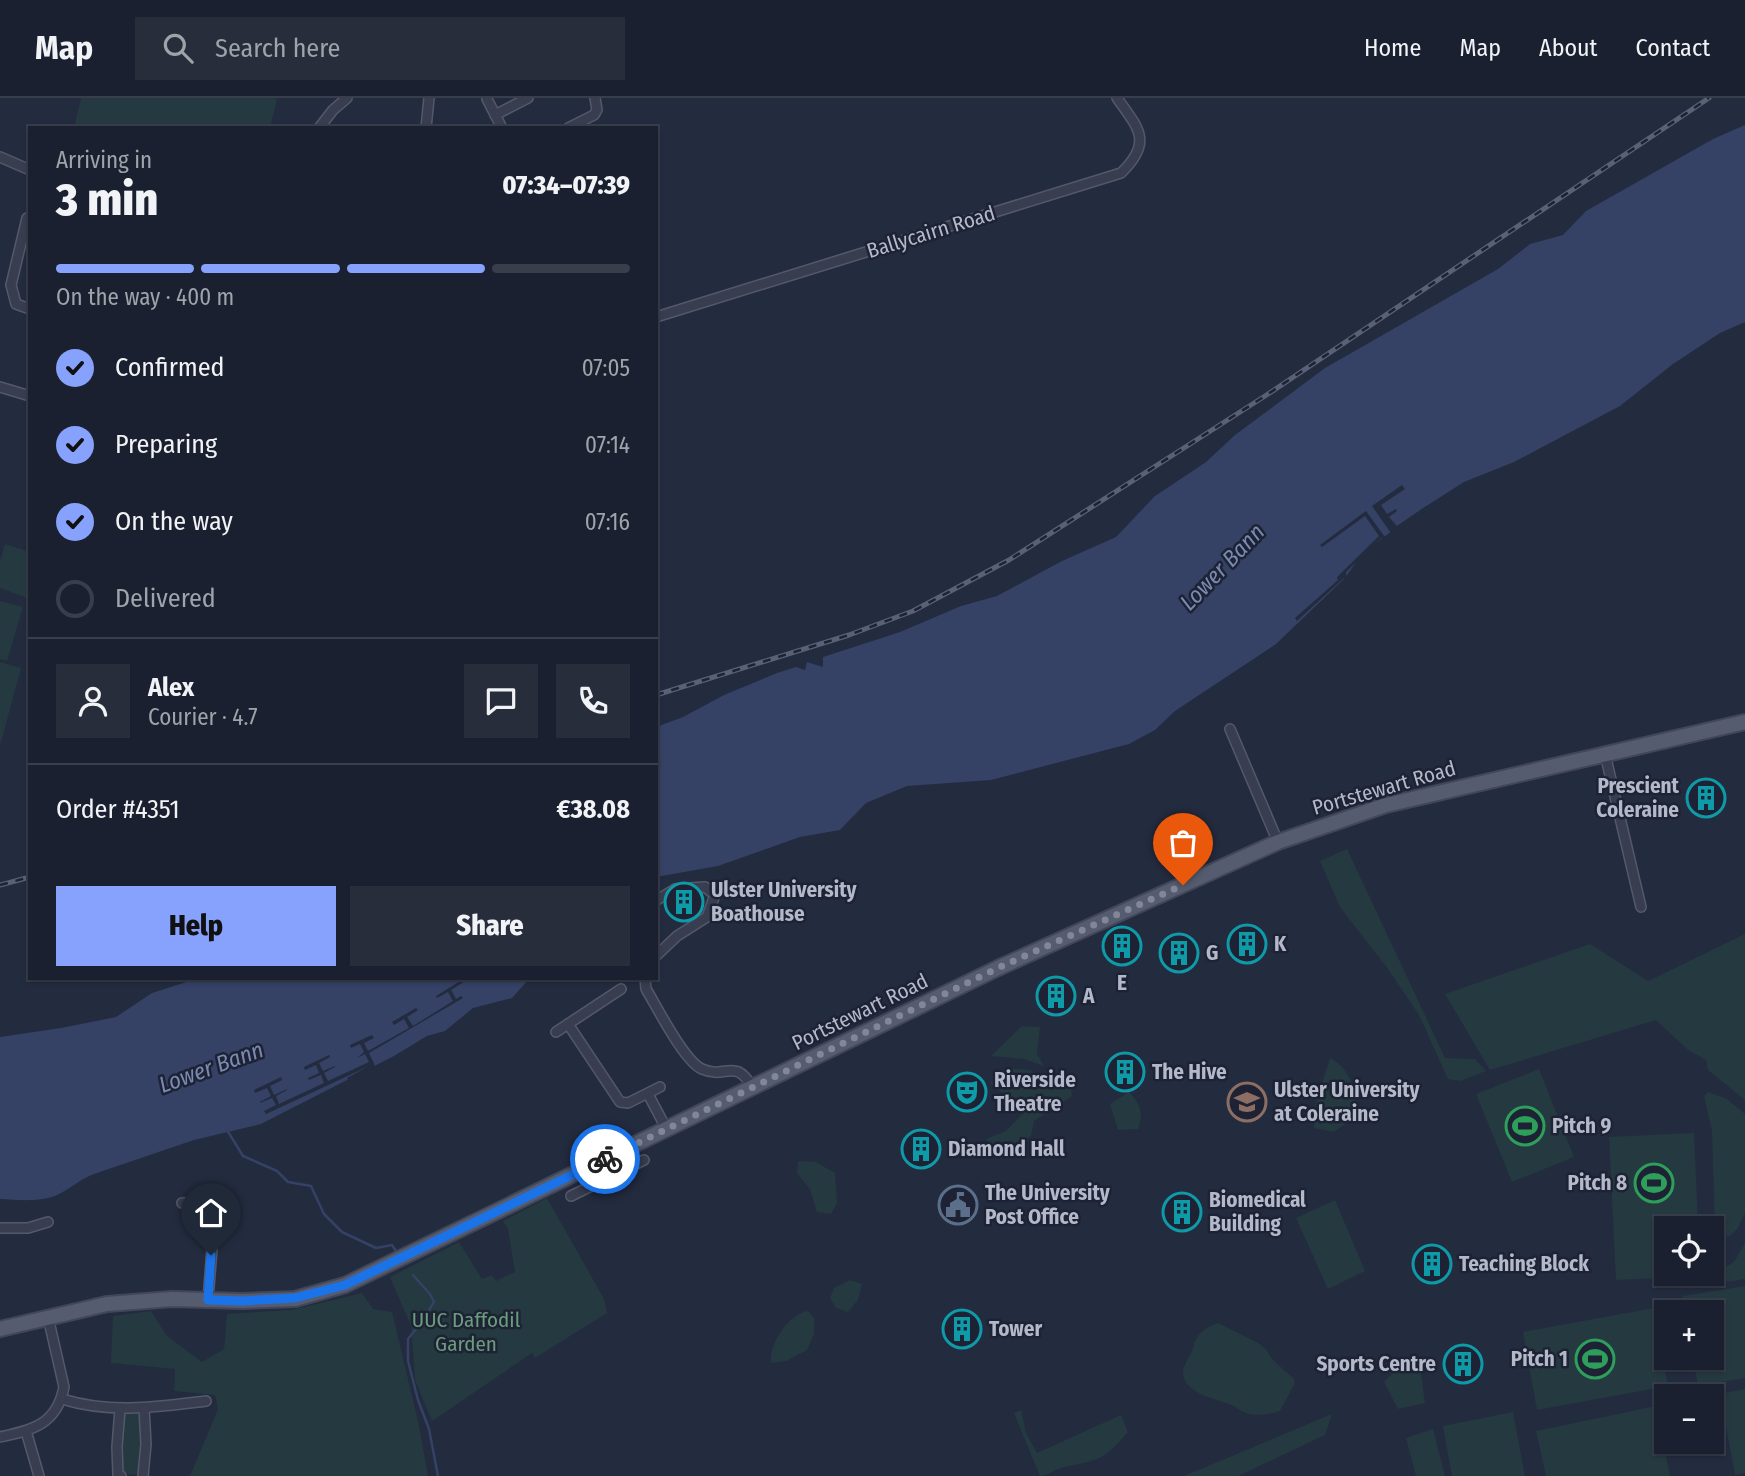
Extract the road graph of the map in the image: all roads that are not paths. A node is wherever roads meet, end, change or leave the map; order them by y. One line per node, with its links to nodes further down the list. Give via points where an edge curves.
1 (347, 98): 8 (street)
2 (429, 98): 9 (street)
3 (528, 98): 7 (street)
4 (595, 98): 11 (street, via 594,115)
5 (1117, 98): 16 (street, Ballycairn Road, via 1138,127 1140,142 1134,160 1121,173)
6 (487, 99): 7 (street)
7 (495, 114): 10 (street)
8 (321, 126)
9 (426, 126)
10 (501, 126)
11 (572, 126)
12 (0, 157): 13 (street)
13 (28, 169)
14 (27, 218): 15 (street, via 11,285 16,304)
15 (28, 308)
16 (658, 316)
17 (0, 387): 18 (street)
18 (28, 395)
19 (1745, 722): 21 (main road, Portstewart Road)
20 (1230, 729): 22 (street)
21 (1605, 754): 22 (main road, Portstewart Road, via 1386,805); 24 (street)
22 (1278, 842): 31 (main road, Portstewart Road, via 998,968)
23 (658, 899): 25 (street, via 675,889 705,887 715,895 707,917)
24 (1641, 907)
25 (658, 954)
26 (645, 980): 31 (street, via 646,989 687,1057 701,1069 744,1074)
27 (621, 989): 28 (street)
28 (568, 1024): 29 (street); 32 (street, via 617,1100 628,1103)
29 (556, 1032)
30 (660, 1087): 32 (street)
31 (753, 1088): 33 (main road, Portstewart Road)
32 (648, 1094): 33 (street)
33 (666, 1129): 41 (main road, Portstewart Road, via 345,1285 295,1298)
34 (645, 1160): 35 (street)
35 (571, 1196)
36 (209, 1202): 37 (street); 38 (street); 41 (street, via 213,1236)
37 (227, 1202)
38 (182, 1203)
39 (48, 1223): 40 (street)
40 (0, 1228)
41 (208, 1300): 42 (main road, Portstewart Road, via 107,1304)
42 (48, 1317): 43 (main road, Portstewart Road); 44 (street, via 64,1387)
43 (0, 1329)
44 (62, 1399): 47 (street); 48 (street, via 42,1424)
45 (206, 1401): 46 (street)
46 (144, 1408): 47 (street); 52 (street)
47 (120, 1409): 51 (street, via 117,1447)
48 (26, 1431): 49 (street); 50 (street)
49 (0, 1437)
50 (39, 1476)
51 (121, 1476)
52 (143, 1476)

